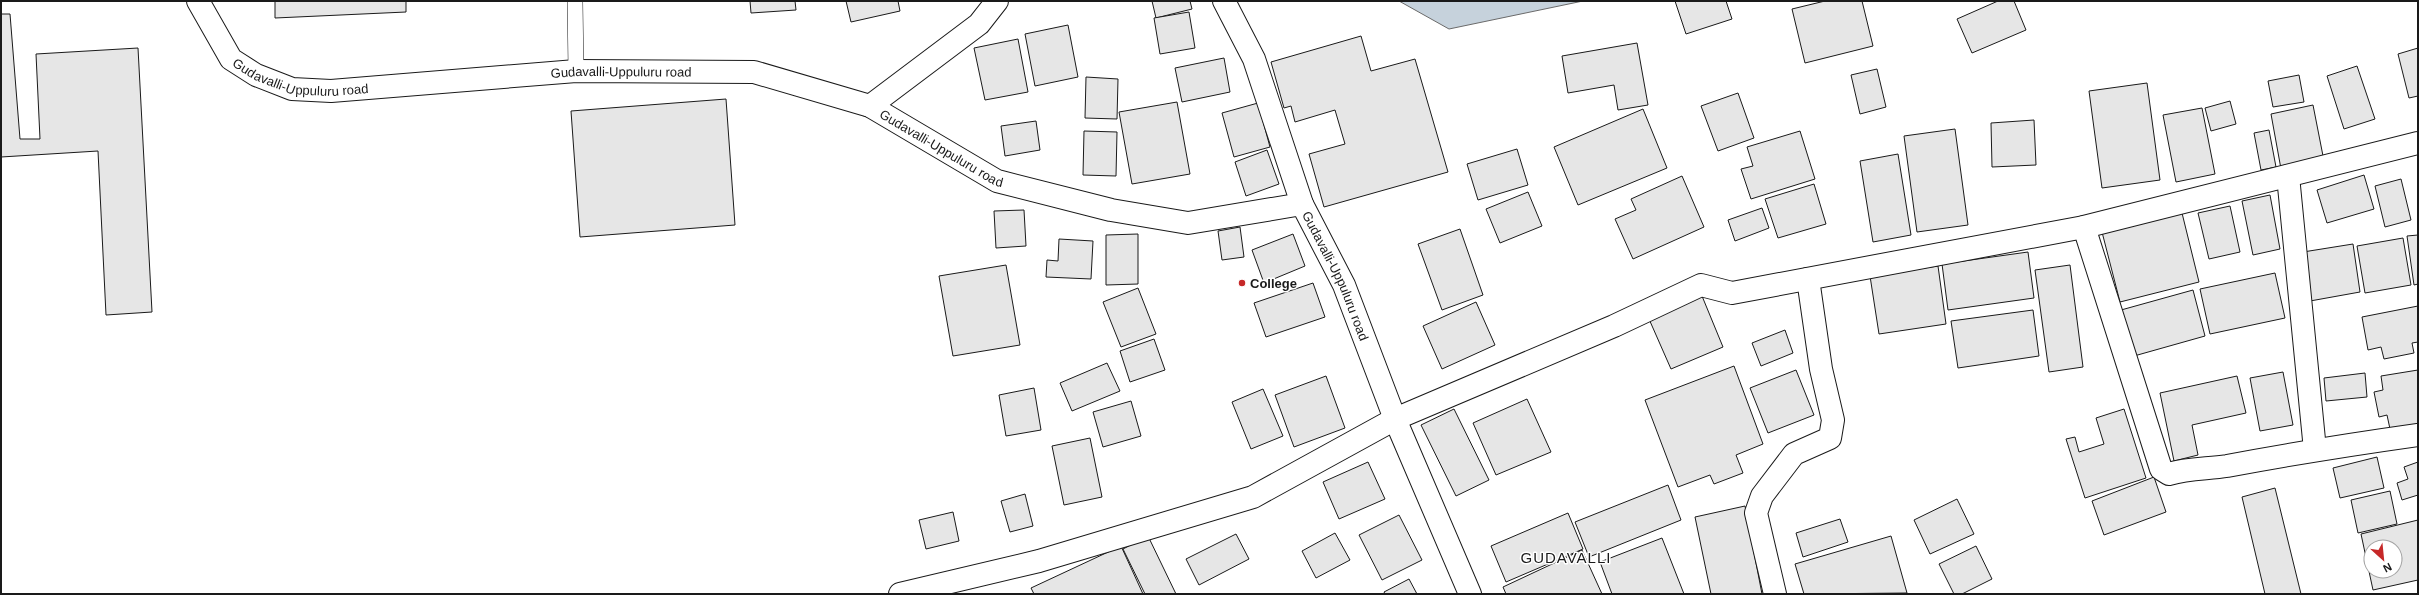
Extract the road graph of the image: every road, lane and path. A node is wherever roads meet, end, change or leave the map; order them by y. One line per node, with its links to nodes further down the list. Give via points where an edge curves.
1 (198, 1): 5 (street, Gudavalli-Uppuluru road, via 231,59 256,75 292,89 331,91)
2 (575, 1): 5 (lane)
3 (997, 1): 6 (street, via 979,24)
4 (1224, 1): 9 (street, via 1254,59)
5 (576, 71): 6 (street, Gudavalli-Uppuluru road, via 754,72)
6 (870, 106): 9 (street, Gudavalli-Uppuluru road, via 997,181 1111,210 1188,223)
7 (2418, 143): 8 (street)
8 (2288, 176): 10 (street); 14 (street)
9 (1302, 204): 12 (street, Gudavalli-Uppuluru road, via 1344,285)
10 (2084, 227): 11 (street); 14 (street, via 2161,469 2169,474)
11 (1808, 279): 12 (street, via 1732,293 1701,285 1614,326); 17 (street, via 1821,369 1833,420 1830,438 1794,454 1762,496 1756,513)
12 (1395, 419): 15 (street, via 1253,496 1040,561); 16 (street, Gudavalli-Uppuluru road)
13 (2418, 435): 14 (street)
14 (2315, 450)
15 (900, 594)
16 (1470, 594)
17 (1775, 594)

